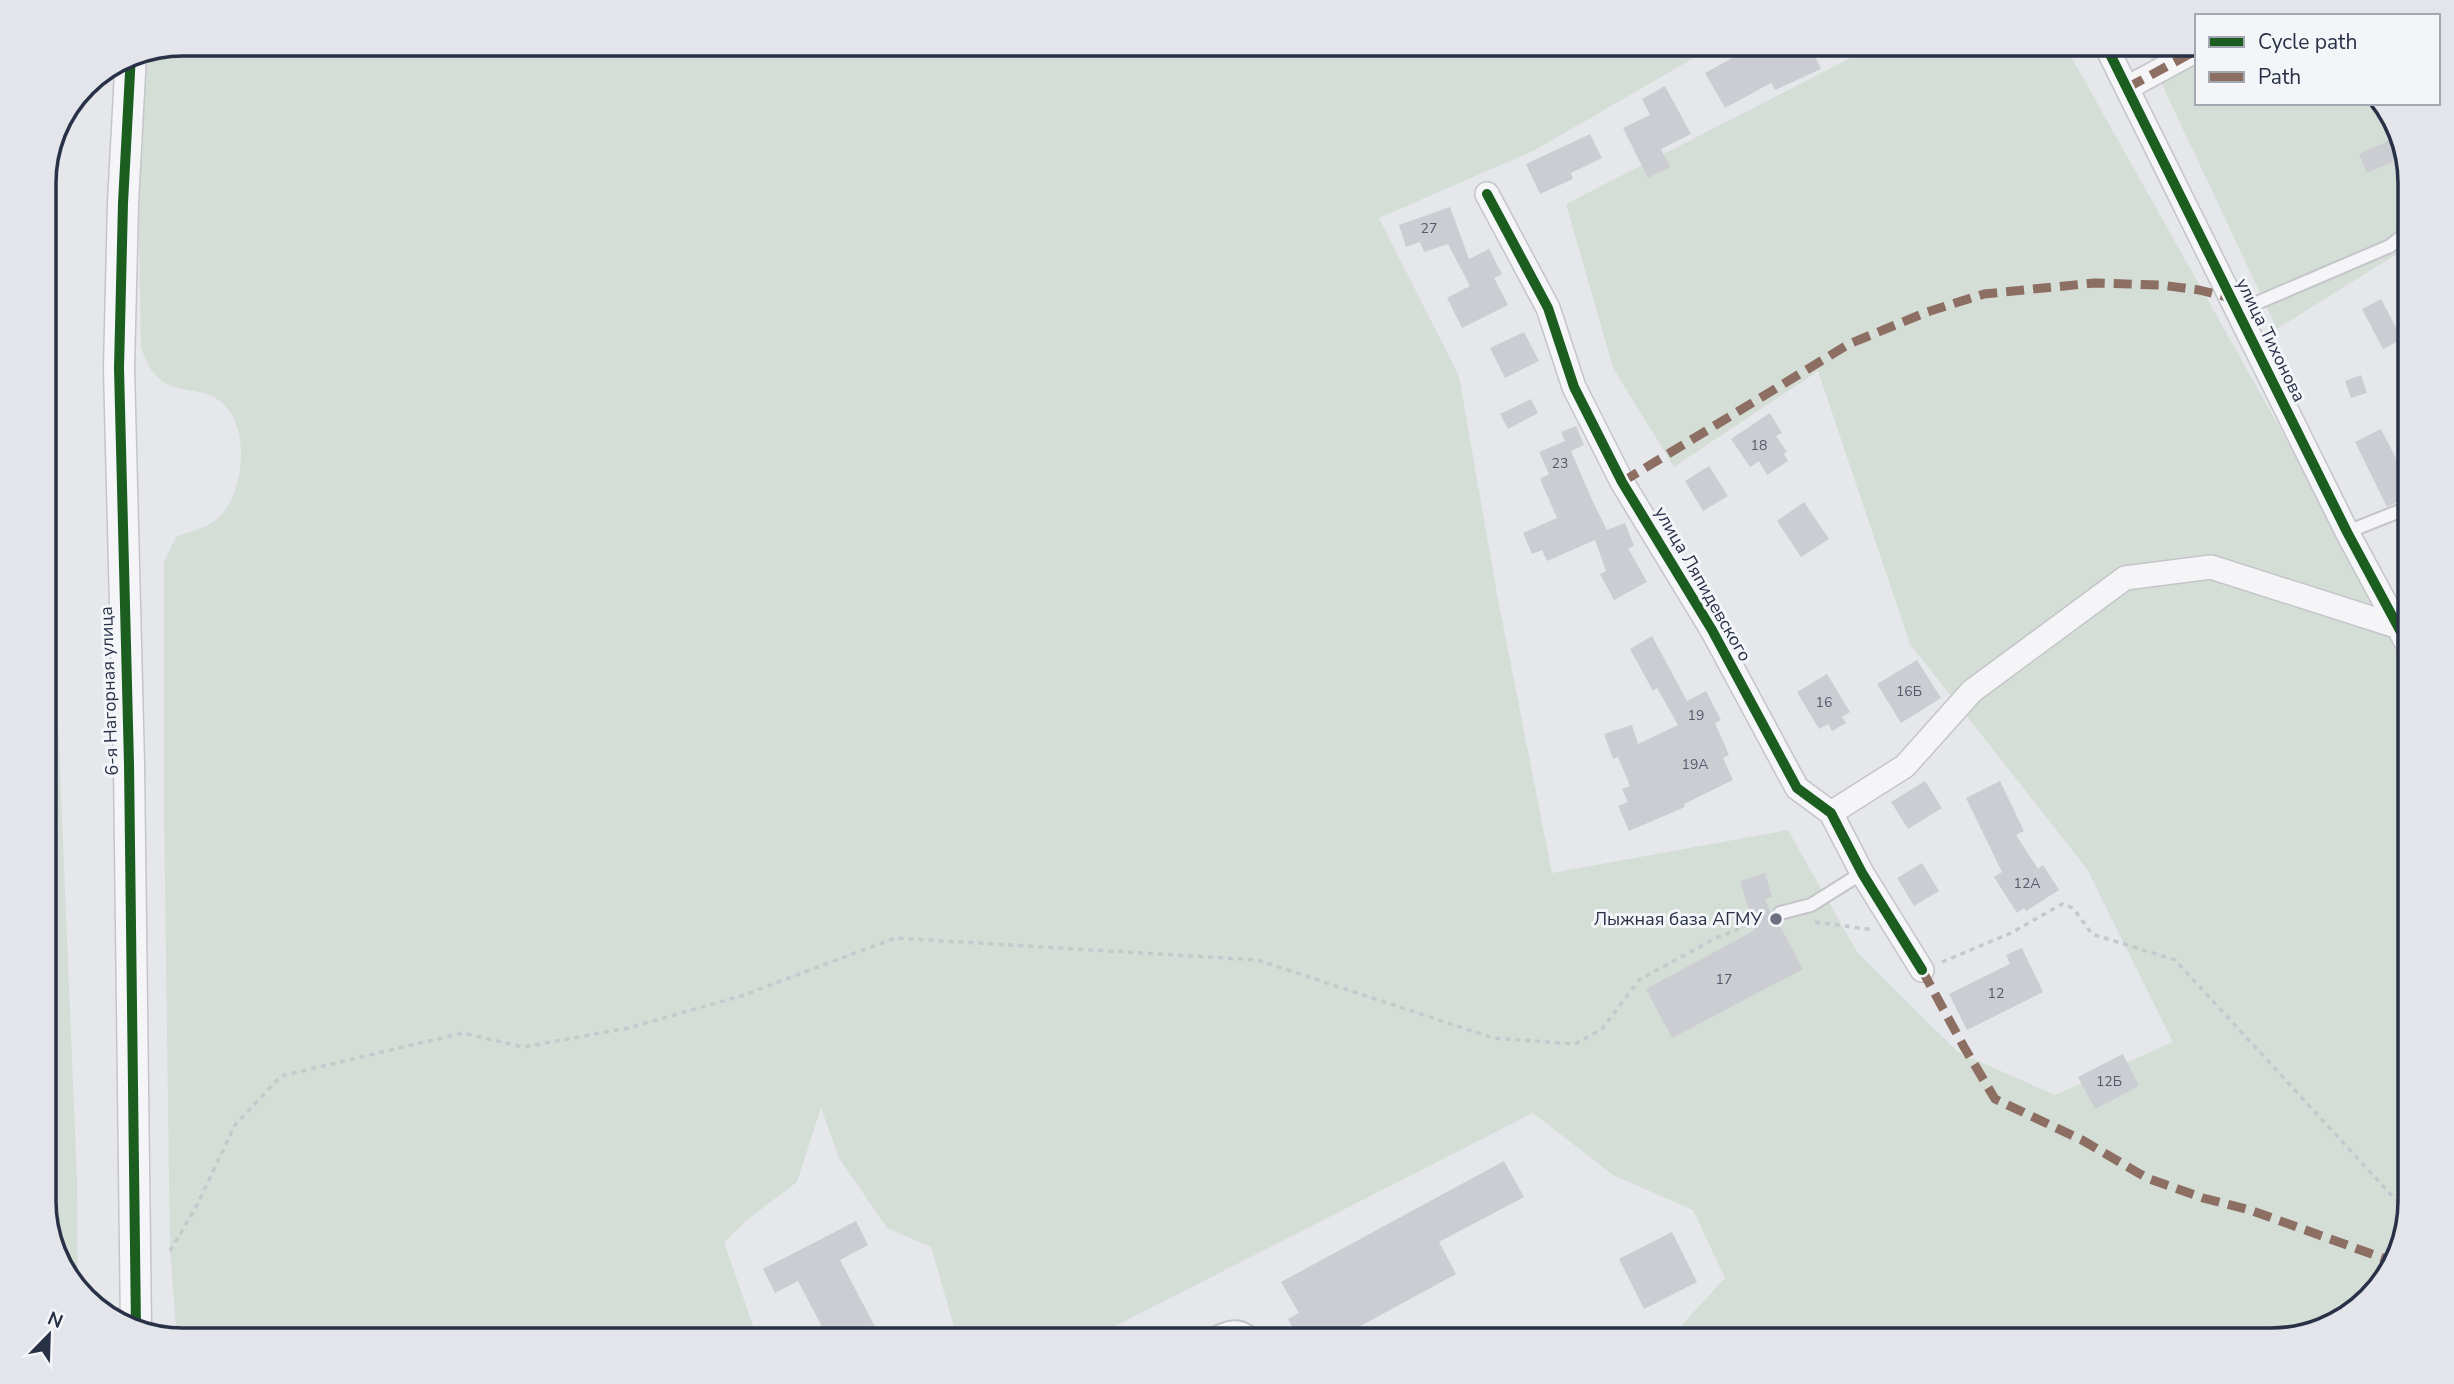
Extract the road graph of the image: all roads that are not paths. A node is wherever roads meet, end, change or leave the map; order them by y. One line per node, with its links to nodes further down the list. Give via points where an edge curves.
1 (2111, 56): 4 (street, улица Тихонова)
2 (2186, 56): 4 (street)
3 (130, 68): 16 (street, 6-я Нагорная улица, via 119,368)
4 (2127, 89): 7 (street, улица Тихонова)
5 (1487, 194): 12 (street, улица Ляпидевского, via 1548,308 1574,387 1622,482 1712,630 1797,788)
6 (2398, 240): 7 (lane)
7 (2238, 311): 9 (street, улица Тихонова)
8 (2398, 512): 9 (lane)
9 (2347, 532): 10 (street, улица Тихонова)
10 (2396, 626): 11 (street, улица Тихонова); 12 (street, via 2211,567 2125,578 1972,691 1905,766)
11 (2398, 629)
12 (1831, 813): 13 (street, улица Ляпидевского)
13 (1862, 873): 14 (lane, via 1811,905); 15 (street, улица Ляпидевского)
14 (1780, 914)
15 (1922, 970)
16 (136, 1318)

